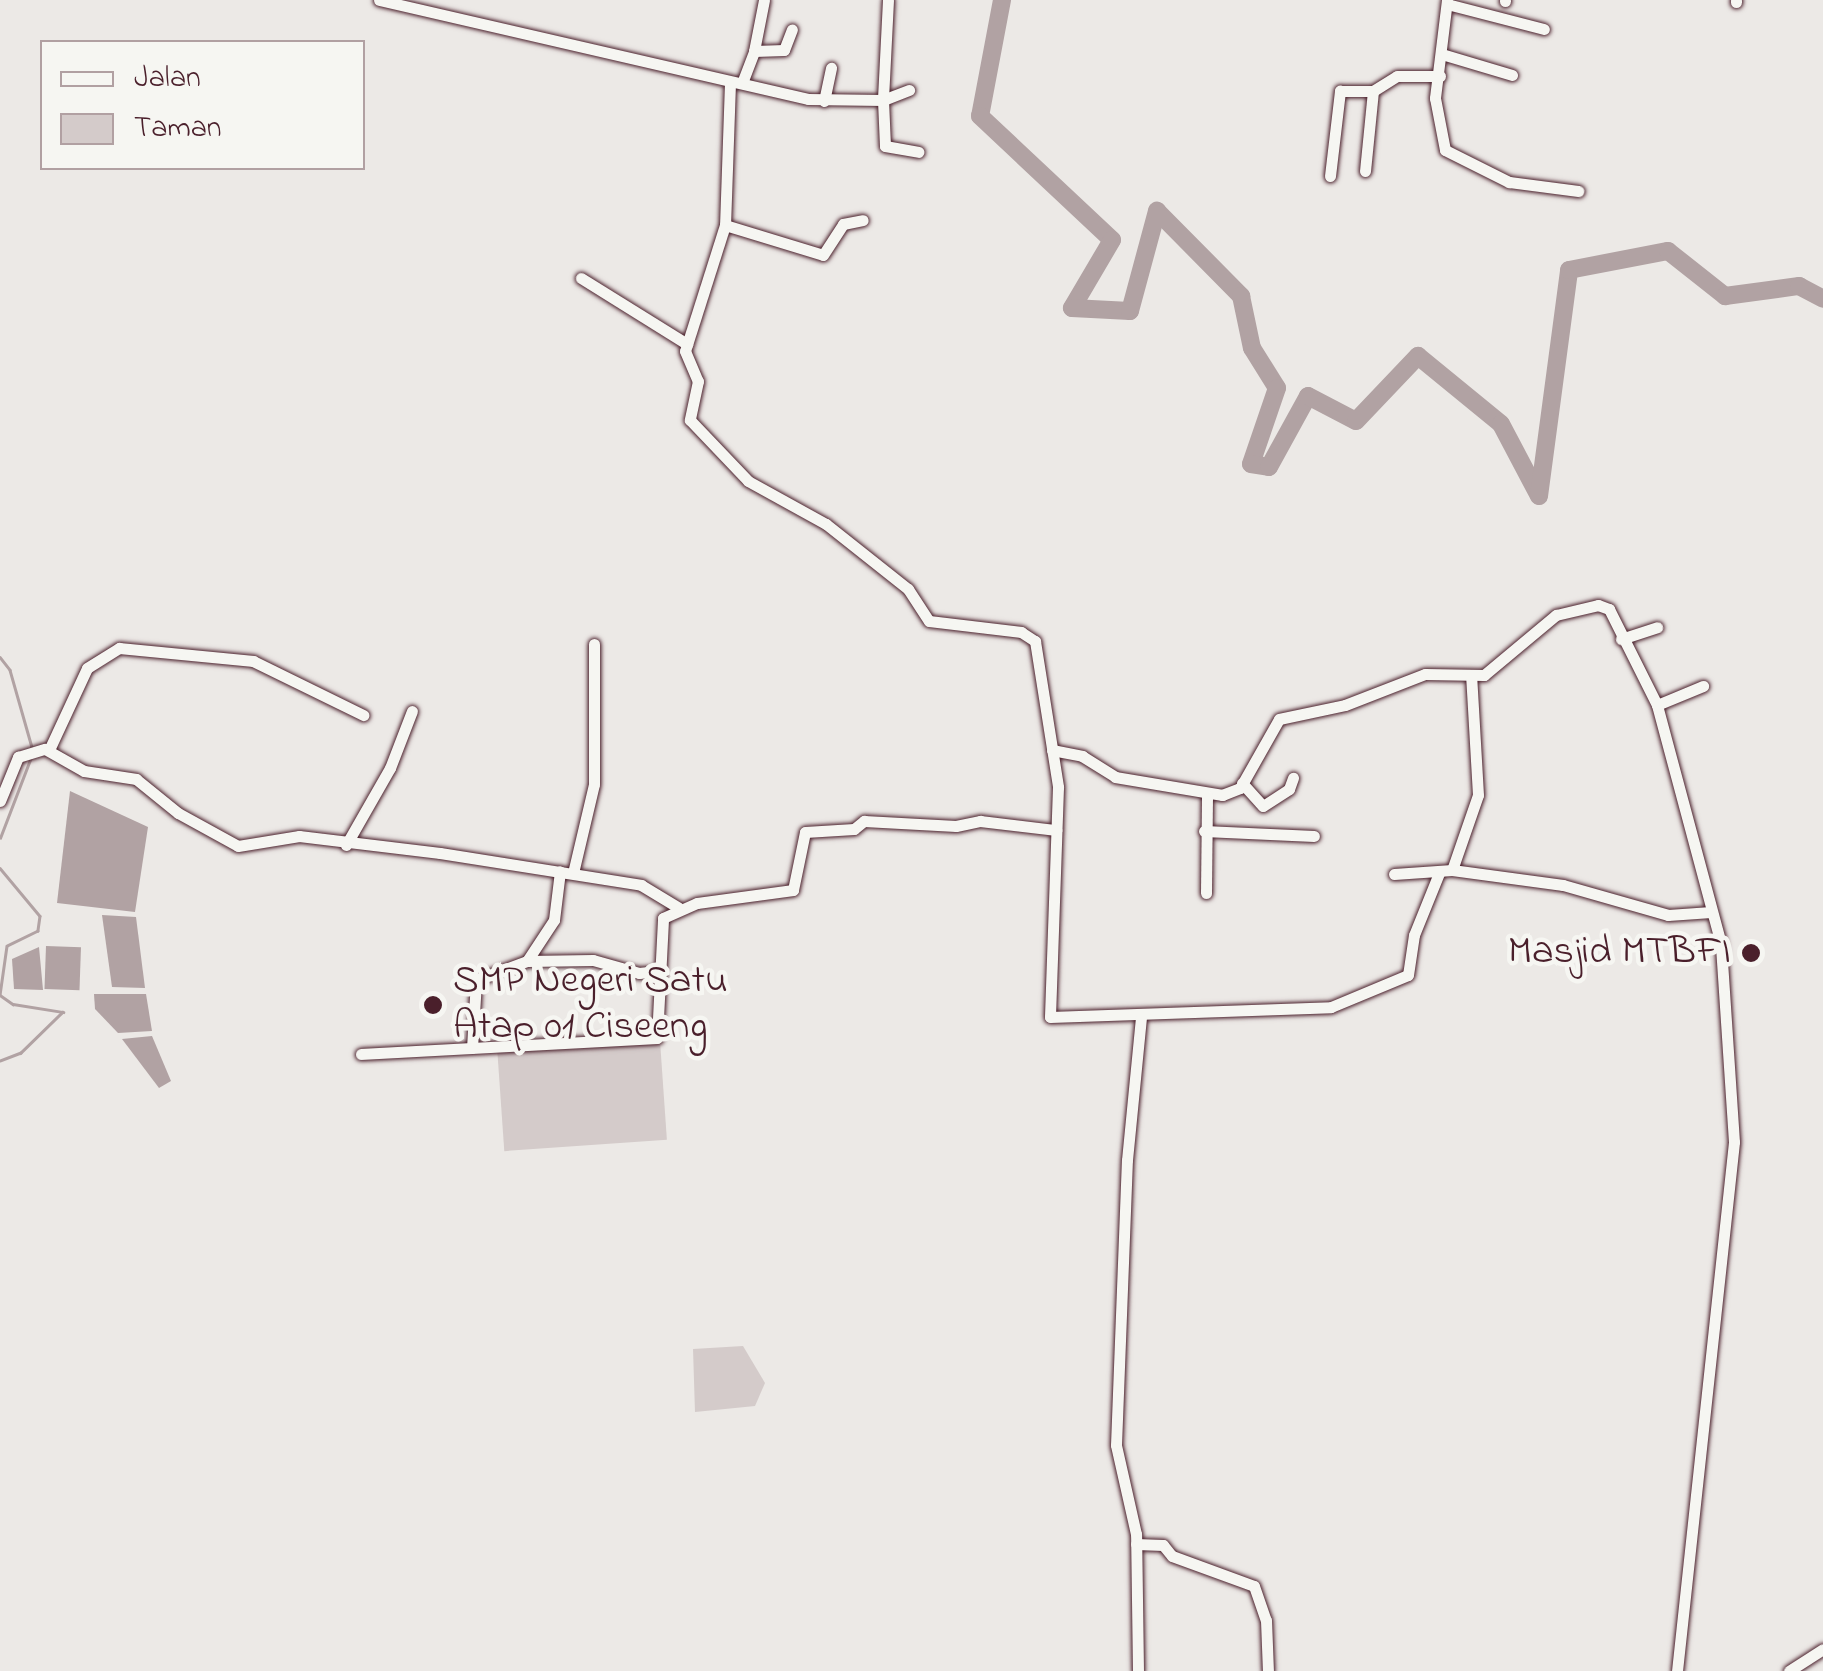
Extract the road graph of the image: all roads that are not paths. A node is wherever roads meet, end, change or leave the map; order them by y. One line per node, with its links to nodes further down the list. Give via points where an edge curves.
1 (379, 0): 12 (street)
2 (764, 0): 7 (street)
3 (888, 0): 15 (street)
4 (1447, 2): 6 (street); 8 (street)
5 (792, 29): 7 (street, via 784,50)
6 (1544, 29)
7 (754, 51): 12 (street)
8 (1445, 55): 10 (street); 11 (street)
9 (831, 68): 16 (street)
10 (1512, 75)
11 (1440, 76): 14 (street, via 1397,76); 20 (street, via 1435,98 1445,150 1509,182)
12 (736, 83): 16 (street); 22 (street)
13 (909, 90): 15 (street)
14 (1373, 91): 18 (street); 19 (street, via 1340,91)
15 (883, 100): 16 (street); 17 (street, via 884,144)
16 (824, 101)
17 (918, 152)
18 (1364, 170)
19 (1330, 176)
20 (1578, 191)
21 (863, 220): 22 (street, via 843,224 823,255)
22 (725, 225): 24 (street)
23 (581, 278): 24 (street)
24 (687, 344): 34 (street, via 686,359 698,380 692,426 740,474 837,533 908,589 929,622 1032,636 1040,652)
25 (1657, 627): 26 (street)
26 (1620, 640): 28 (street, via 1605,606 1564,612 1489,673); 30 (street)
27 (594, 644): 43 (street, via 594,784)
28 (1471, 675): 36 (street, via 1425,674 1345,705 1279,719); 44 (street, via 1478,795)
29 (1703, 686): 30 (street)
30 (1657, 705): 48 (street)
31 (412, 712): 42 (street, via 390,768)
32 (362, 715): 33 (street, via 253,661 119,648 86,668)
33 (47, 750): 38 (street, via 27,749 9,771); 42 (street, via 84,771 136,779 178,813 238,846 282,835)
34 (1052, 750): 37 (street, via 1082,756 1115,777); 39 (street)
35 (1292, 778): 36 (street, via 1289,790 1264,806)
36 (1242, 784): 37 (street)
37 (1207, 796): 40 (street)
38 (0, 801)
39 (1056, 830): 47 (street, via 980,820 956,826 864,820 854,828 805,832 793,890); 51 (street, via 1050,1017)
40 (1204, 831): 41 (street); 46 (street)
41 (1314, 836)
42 (346, 845): 43 (street)
43 (566, 872): 47 (street, via 648,887); 49 (street, via 554,920)
44 (1445, 872): 45 (street); 48 (street, via 1563,885 1668,915); 51 (street, via 1414,936 1408,975 1331,1007)
45 (1394, 874)
46 (1206, 894)
47 (679, 908): 50 (street, via 658,928)
48 (1711, 912): 58 (street, via 1728,1006 1734,1142)
49 (527, 961): 50 (street, via 593,960 639,974); 52 (street, via 476,980)
50 (658, 971): 52 (street, via 656,1038)
51 (1142, 1016): 54 (street, via 1128,1160 1116,1445)
52 (472, 1048): 53 (street)
53 (361, 1054)
54 (1136, 1544): 56 (street); 57 (street, via 1163,1545 1172,1556 1254,1586 1266,1620)
55 (1823, 1648): 59 (street)
56 (1138, 1671)
57 (1268, 1671)
58 (1677, 1671)
59 (1790, 1671)

